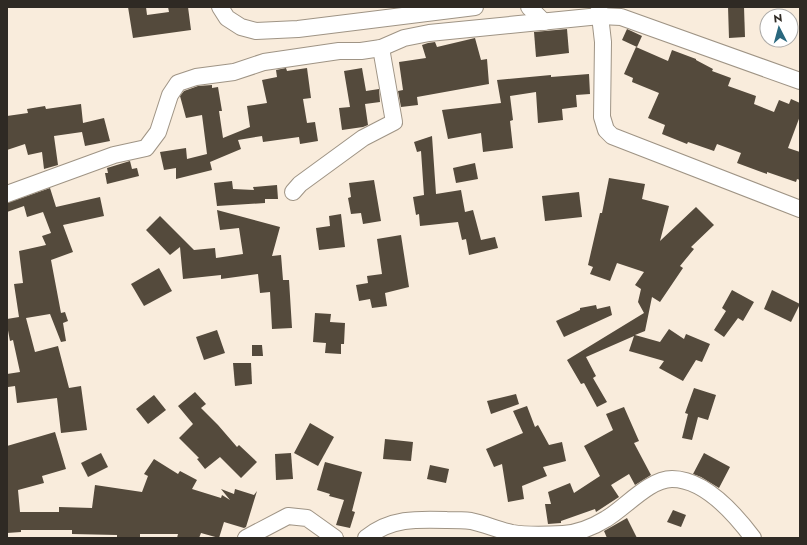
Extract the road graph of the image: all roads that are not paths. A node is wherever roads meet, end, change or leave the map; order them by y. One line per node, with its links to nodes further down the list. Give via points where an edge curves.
1 (220, 7): 2 (street, via 227,18 241,27 256,30 298,29)
2 (475, 7)
3 (529, 7): 5 (street)
4 (599, 11): 5 (street); 7 (street, via 622,17); 10 (street, via 603,42 602,117 606,130 612,136)
5 (544, 22): 6 (street, via 429,33 404,38)
6 (381, 48): 8 (street, via 394,122 363,138 300,184); 9 (street, via 339,51 264,62 234,72 196,77 178,83 170,95 158,132 146,148 114,155)
7 (800, 82)
8 (293, 192)
9 (7, 194)
10 (800, 209)
11 (246, 538): 12 (street, via 288,516 307,518)
12 (335, 538)
13 (366, 538): 14 (street, via 394,522 420,519 470,521 512,533 565,534 584,530 606,519 654,484 672,479 689,482 711,493 742,523)
14 (753, 538)

